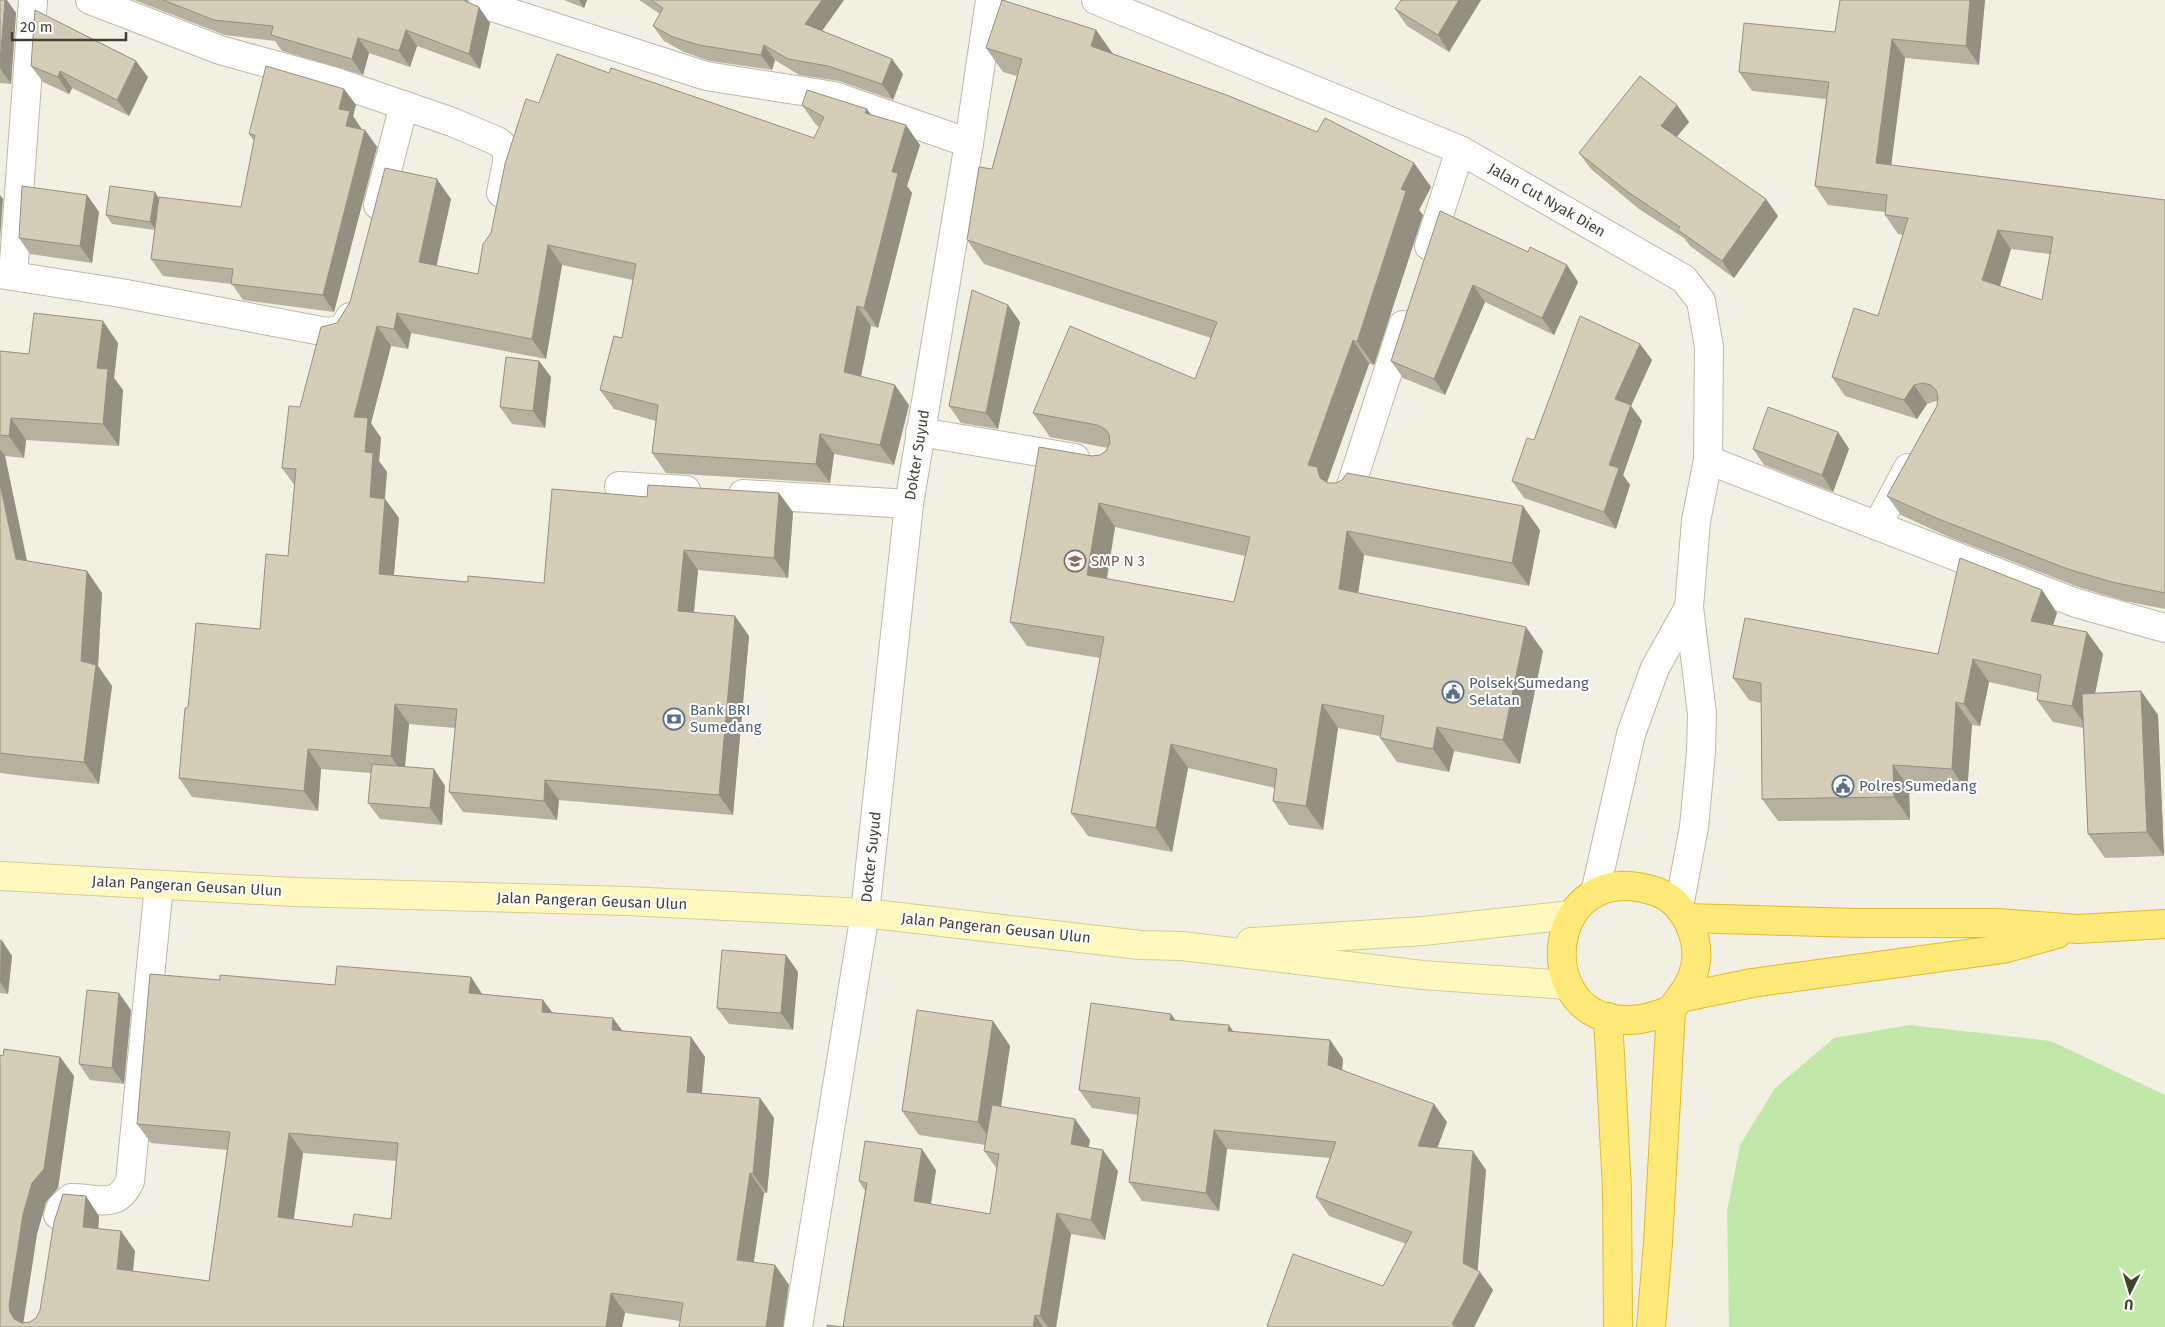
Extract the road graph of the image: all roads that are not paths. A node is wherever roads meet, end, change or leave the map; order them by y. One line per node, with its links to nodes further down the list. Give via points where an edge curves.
1 (34, 0): 12 (street)
2 (90, 0): 6 (street, via 220,50 336,82)
3 (990, 0): 7 (street, Dokter Suyud)
4 (1096, 0): 8 (street, Jalan Cut Nyak Dien)
5 (483, 4): 7 (street, via 706,76 834,96)
6 (404, 105): 9 (street, via 499,142 507,150 508,162); 10 (street)
7 (969, 144): 15 (street, Dokter Suyud)
8 (1460, 150): 11 (street); 17 (street, Jalan Cut Nyak Dien, via 1684,279 1702,301 1709,348)
9 (496, 215)
10 (373, 226)
11 (1420, 273)
12 (7, 275): 13 (street, via 334,332 346,326)
13 (356, 291)
14 (1410, 302): 20 (street)
15 (920, 432): 18 (street); 21 (street, Dokter Suyud)
16 (1922, 442): 22 (street)
17 (1708, 460): 22 (street); 23 (street, Jalan Cut Nyak Dien, via 1696,521)
18 (1102, 462)
19 (619, 486): 21 (street)
20 (1349, 492)
21 (909, 504): 28 (street, Dokter Suyud)
22 (1877, 526): 24 (street, via 2076,603)
23 (1689, 607): 27 (street, via 1656,668 1631,734); 29 (street, via 1702,714 1694,827)
24 (2165, 628)
25 (0, 876): 26 (main road, Jalan Pangeran Geusan Ulun)
26 (160, 885): 28 (main road, Jalan Pangeran Geusan Ulun, via 628,901); 37 (street, via 130,1181 125,1193 114,1200 71,1198 61,1207)
27 (1595, 894): 29 (highway, via 1617,886 1640,886 1661,894); 30 (highway)
28 (865, 913): 33 (main road, Jalan Pangeran Geusan Ulun, via 1140,945); 38 (street, Dokter Suyud)
29 (1683, 913): 32 (highway, via 1858,924 1998,923); 35 (highway, via 1694,934 1696,950 1692,976)
30 (1572, 916): 33 (main road, via 1423,931); 34 (highway, via 1563,932 1560,950)
31 (2165, 924): 32 (highway)
32 (2078, 929): 35 (highway, via 2003,949 1752,982)
33 (1182, 946): 34 (main road, via 1422,975)
34 (1568, 985): 36 (highway, via 1585,1005)
35 (1675, 1004): 36 (highway, via 1630,1021); 40 (highway)
36 (1608, 1017): 39 (highway, via 1617,1181)
37 (52, 1238)
38 (798, 1327)
39 (1618, 1327)
40 (1650, 1327)

